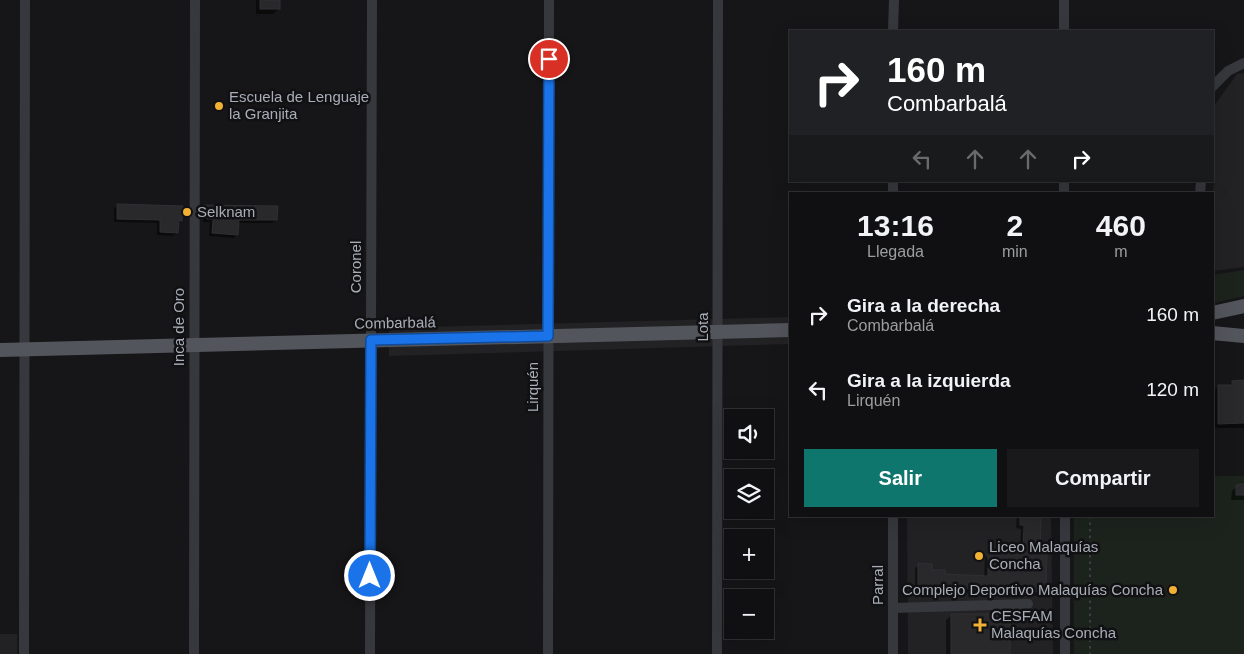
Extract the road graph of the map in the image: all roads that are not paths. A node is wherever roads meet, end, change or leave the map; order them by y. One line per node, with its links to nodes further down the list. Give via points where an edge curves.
1 (25, 0): 21 (street)
2 (195, 0): 20 (street, Inca de Oro)
3 (372, 0): 19 (street, Coronel)
4 (549, 0): 17 (street, Lirquén)
5 (718, 0): 15 (street, Lota)
6 (894, 0): 8 (street)
7 (1064, 0): 9 (street)
8 (894, 30)
9 (1064, 30)
10 (1244, 64): 11 (street, via 1228,71)
11 (1214, 85)
12 (1244, 306): 13 (main road)
13 (1216, 312): 16 (main road)
14 (789, 330): 15 (main road, Combarbalá)
15 (718, 332): 17 (main road, Combarbalá); 31 (street, Lota)
16 (1216, 334): 18 (main road)
17 (548, 336): 19 (main road, Combarbalá); 30 (street, Lirquén)
18 (1244, 336)
19 (371, 340): 20 (main road, Combarbalá); 29 (street, Coronel)
20 (194, 345): 21 (main road, Combarbalá); 28 (street, Inca de Oro)
21 (24, 349): 22 (main road, Combarbalá); 27 (street)
22 (0, 350)
23 (893, 517): 26 (street, Parral)
24 (1065, 517): 33 (street)
25 (1028, 604): 26 (street)
26 (893, 608): 32 (street, Parral)
27 (24, 654)
28 (194, 654)
29 (370, 654)
30 (548, 654)
31 (717, 654)
32 (893, 654)
33 (1065, 654)

